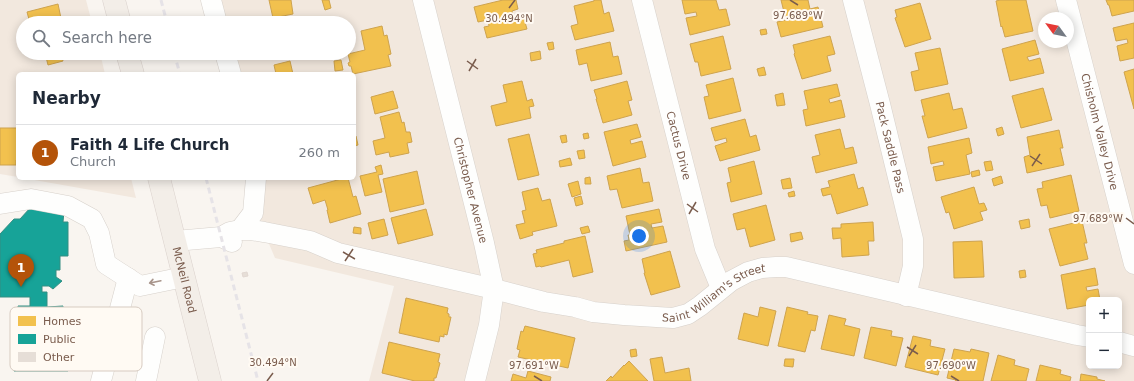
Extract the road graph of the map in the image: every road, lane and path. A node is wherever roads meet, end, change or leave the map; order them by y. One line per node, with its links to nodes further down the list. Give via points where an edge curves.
1 (114, 0): 7 (main road)
2 (212, 0): 8 (street)
3 (423, 0): 26 (street, Christopher Avenue)
4 (642, 0): 25 (street, Cactus Drive, via 706,249)
5 (853, 0): 27 (street, Pack Saddle Pass, via 912,239 913,266)
6 (1066, 0): 22 (street, Chisholm Valley Drive)
7 (118, 16)
8 (215, 16)
9 (130, 60): 11 (main road)
10 (227, 60): 12 (street)
11 (133, 72)
12 (230, 72)
13 (160, 180): 20 (main road, McNeil Road)
14 (257, 180): 17 (street, via 253,213)
15 (258, 180): 18 (street)
16 (0, 204): 24 (street, via 31,198 68,206 92,219 99,233 106,264)
17 (240, 230): 18 (street, Saint William's Street); 19 (street, Saint William's Street)
18 (271, 233): 21 (street, Saint William's Street, via 310,241)
19 (221, 237): 20 (street, Saint William's Street); 21 (street, Saint William's Street, via 233,242 243,240 297,252)
20 (175, 241): 23 (main road, McNeil Road)
21 (338, 253): 26 (street, Saint William's Street)
22 (1134, 264)
23 (184, 276): 24 (street, one-way to 24, via 140,286); 36 (main road, McNeil Road)
24 (128, 278): 28 (street)
25 (721, 288): 26 (street, Saint William's Street, via 688,314 672,318 593,312); 27 (street, Saint William's Street, via 748,272 762,268 786,267)
26 (494, 289): 37 (street, Christopher Avenue, via 489,325)
27 (906, 296): 29 (street, Saint William's Street)
28 (120, 307)
29 (1086, 336)
30 (155, 337): 35 (street)
31 (1122, 343): 32 (street)
32 (1134, 346)
33 (104, 371): 34 (street)
34 (101, 381)
35 (146, 381)
36 (210, 381)
37 (475, 381)

